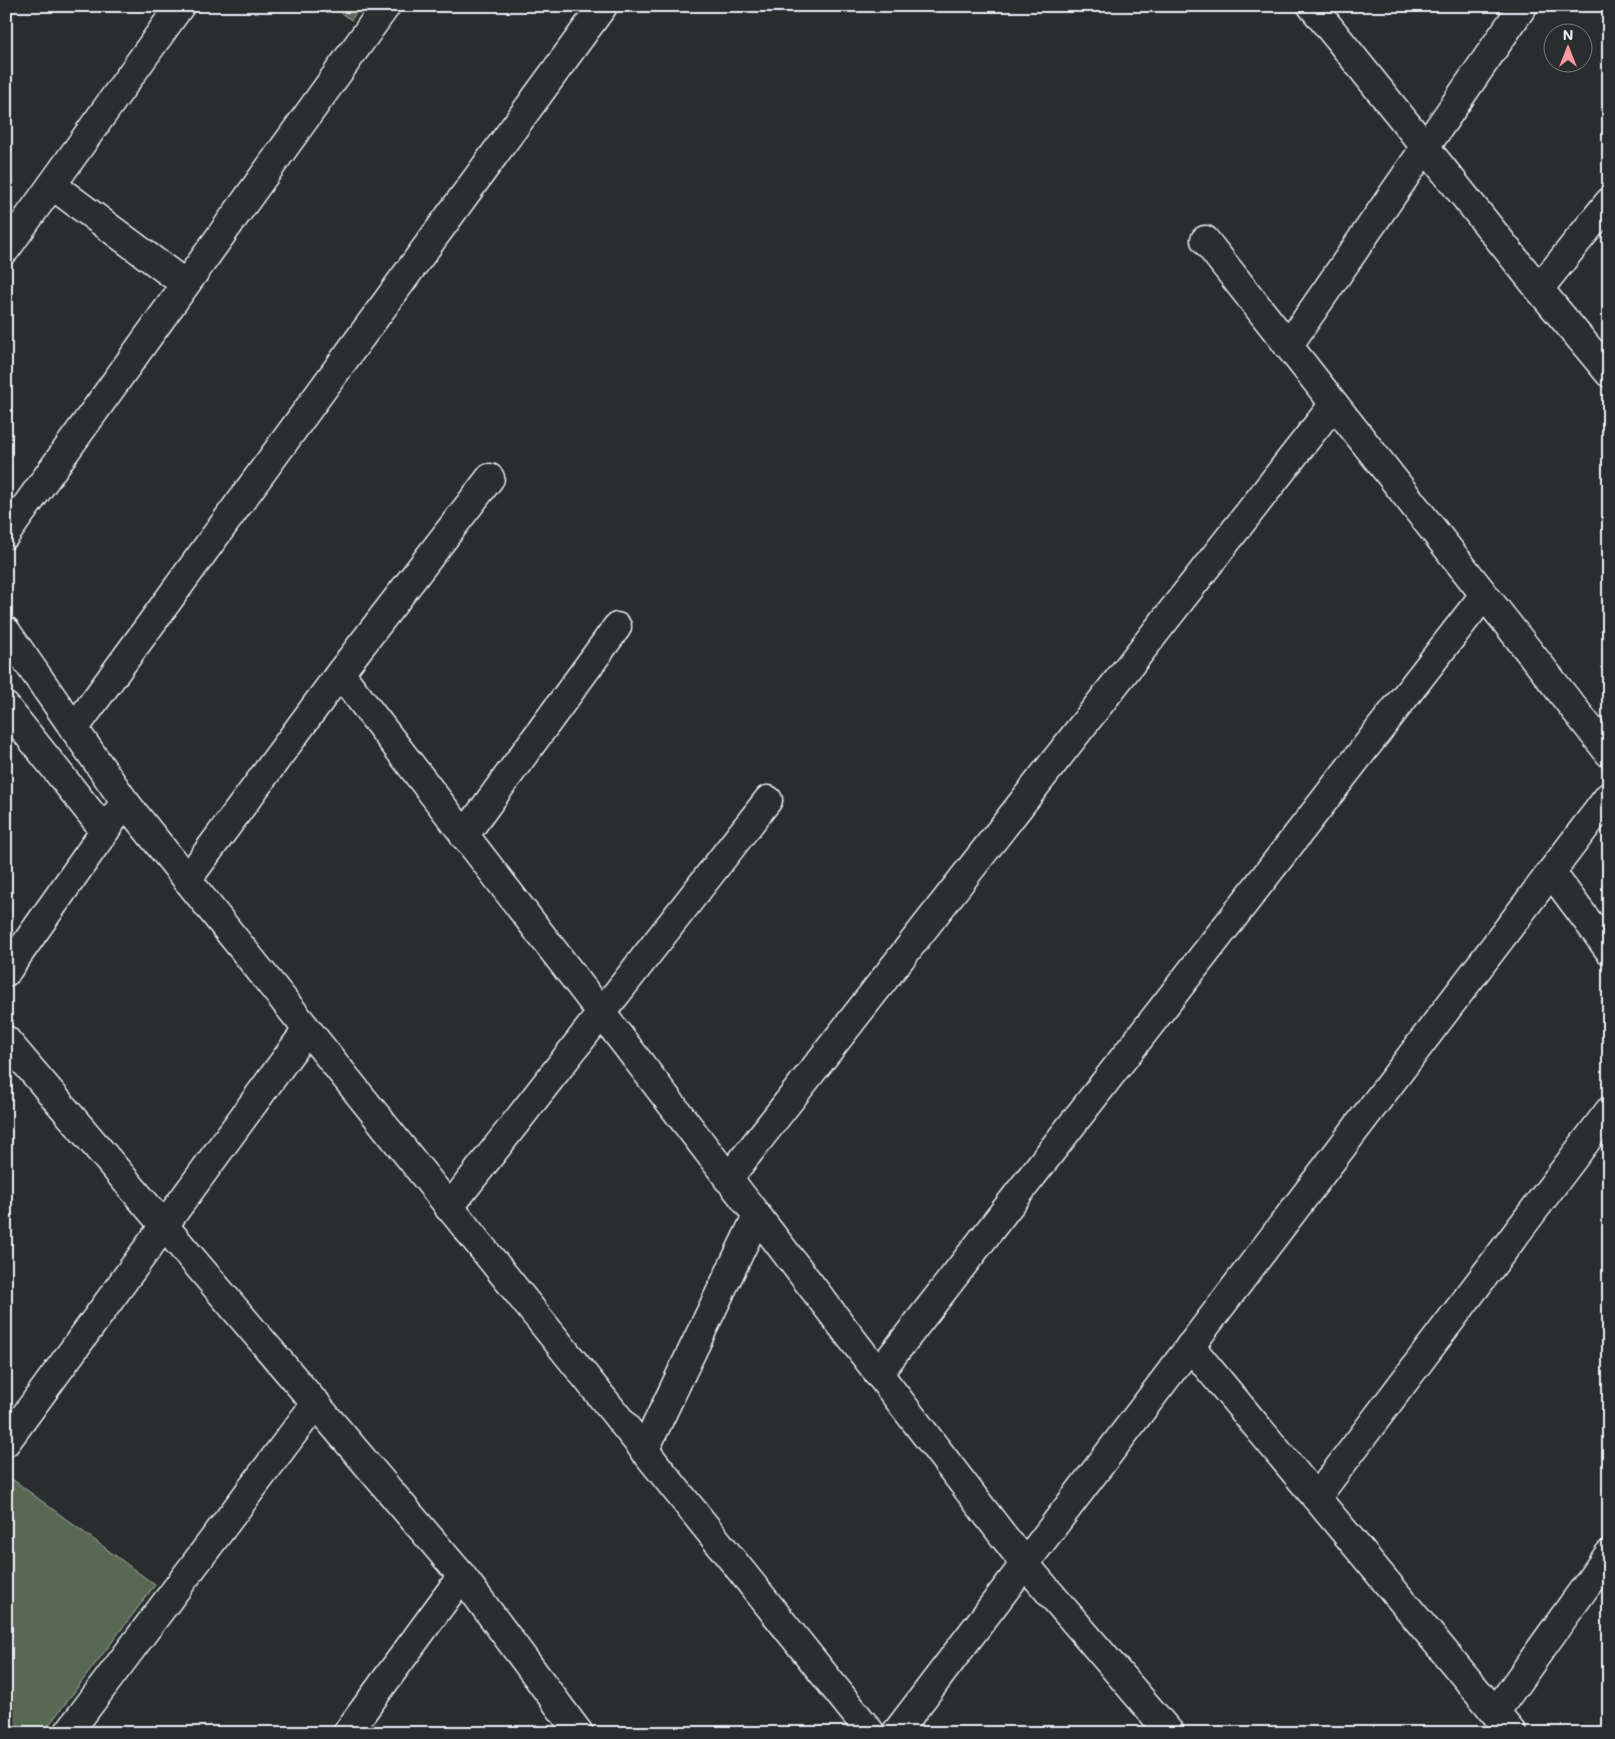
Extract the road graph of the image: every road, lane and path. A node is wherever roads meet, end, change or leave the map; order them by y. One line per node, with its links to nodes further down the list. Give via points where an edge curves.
1 (180, 6): 7 (street)
2 (386, 6): 11 (street)
3 (603, 6): 23 (street)
4 (1312, 6): 6 (street)
5 (1523, 6): 6 (street)
6 (1426, 146): 12 (street); 13 (street)
7 (52, 185): 10 (street); 11 (street)
8 (1609, 202): 12 (street)
9 (1205, 240): 13 (street)
10 (6, 249)
11 (186, 284): 17 (street)
12 (1539, 289): 14 (street)
13 (1288, 346): 15 (street)
14 (1609, 373)
15 (1334, 404): 18 (street); 38 (street)
16 (490, 478): 21 (street)
17 (6, 534)
18 (1484, 595): 24 (street); 43 (street)
19 (617, 627): 29 (street)
20 (6, 631): 23 (street)
21 (340, 673): 29 (street); 31 (street)
22 (6, 707): 28 (street)
23 (74, 729): 27 (street)
24 (1609, 753)
25 (1609, 796): 30 (street)
26 (768, 800): 34 (street)
27 (125, 802): 28 (street); 31 (street)
28 (105, 831): 33 (street)
29 (464, 836): 34 (street)
30 (1551, 872): 32 (street); 42 (street)
31 (187, 880): 35 (street)
32 (1609, 950)
33 (6, 972)
34 (601, 1013): 38 (street); 39 (street)
35 (307, 1030): 39 (street); 41 (street)
36 (9, 1051): 41 (street)
37 (1609, 1112): 47 (street)
38 (728, 1179): 40 (street)
39 (449, 1208): 46 (street)
40 (757, 1216): 43 (street); 46 (street)
41 (164, 1225): 44 (street); 45 (street)
42 (1190, 1346): 47 (street); 49 (street)
43 (878, 1374): 49 (street)
44 (316, 1403): 50 (street); 52 (street)
45 (6, 1442)
46 (644, 1451): 55 (street)
47 (1316, 1498): 51 (street)
48 (1609, 1554): 51 (street)
49 (1025, 1564): 56 (street); 57 (street)
50 (462, 1576): 53 (street); 54 (street)
51 (1503, 1723)
52 (68, 1733)
53 (348, 1733)
54 (579, 1733)
55 (871, 1733)
56 (896, 1733)
57 (1170, 1733)

